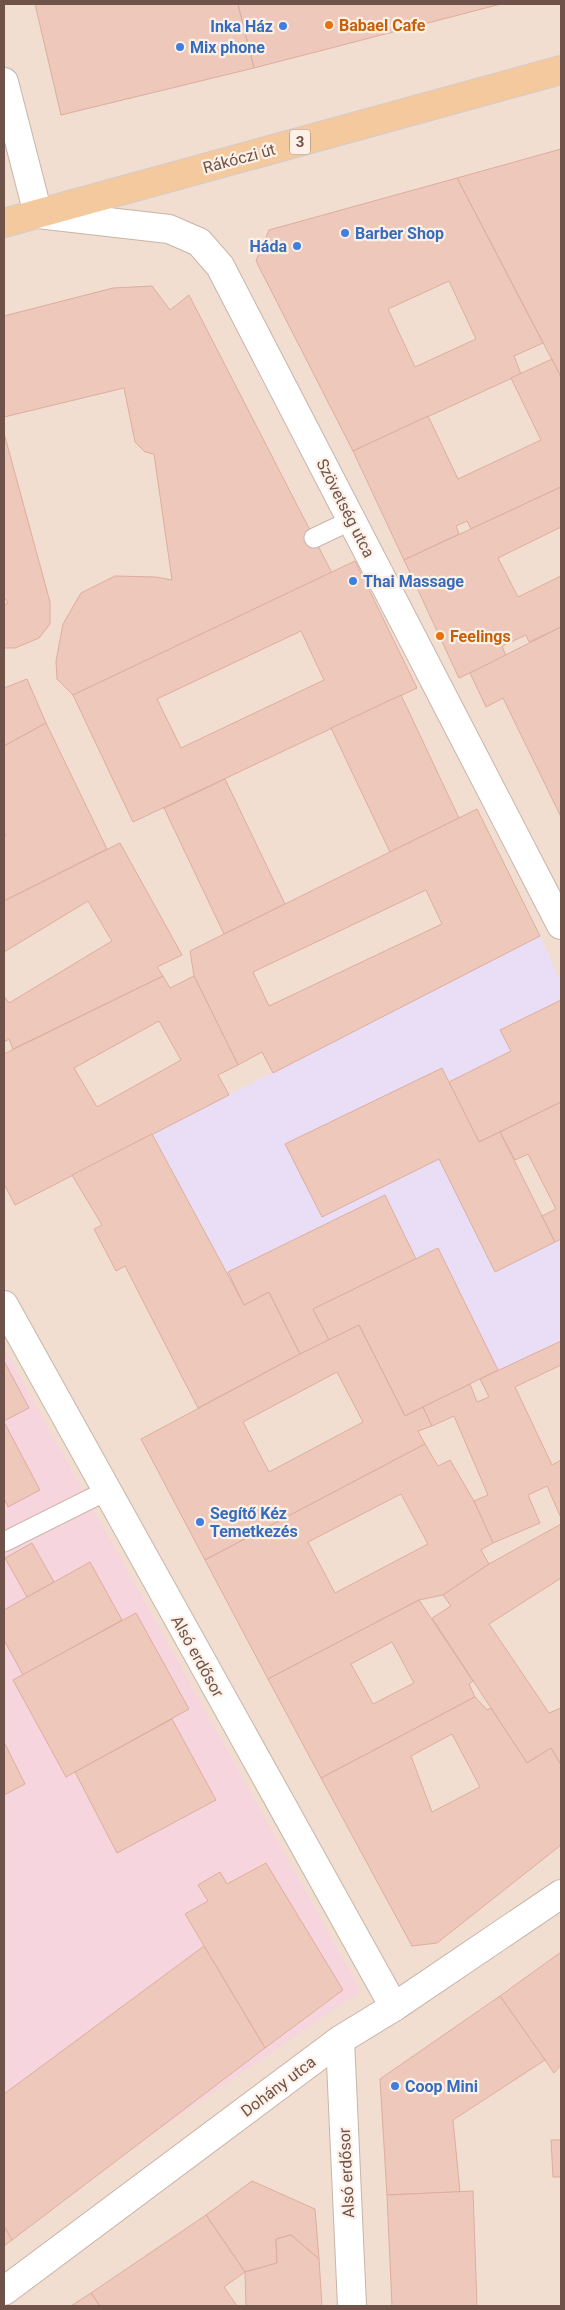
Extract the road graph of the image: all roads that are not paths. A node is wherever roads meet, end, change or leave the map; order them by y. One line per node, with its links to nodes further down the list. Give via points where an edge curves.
1 (561, 70): 3 (main road, Rákóczi út / 3)
2 (4, 82): 3 (street)
3 (38, 214): 4 (main road, Rákóczi út / 3); 5 (street, Szövetség utca, via 169,229 199,242 220,266)
4 (4, 223)
5 (352, 520): 6 (lane); 7 (street, Szövetség utca)
6 (314, 538)
7 (561, 925)
8 (4, 1305): 9 (street, Alsó erdősor)
9 (106, 1491): 10 (lane); 12 (street, Alsó erdősor)
10 (4, 1542)
11 (561, 1894): 12 (street, Dohány utca)
12 (394, 2007): 13 (street, Dohány utca)
13 (340, 2040): 14 (street, Dohány utca); 15 (street, Alsó erdősor)
14 (4, 2291)
15 (352, 2306)

